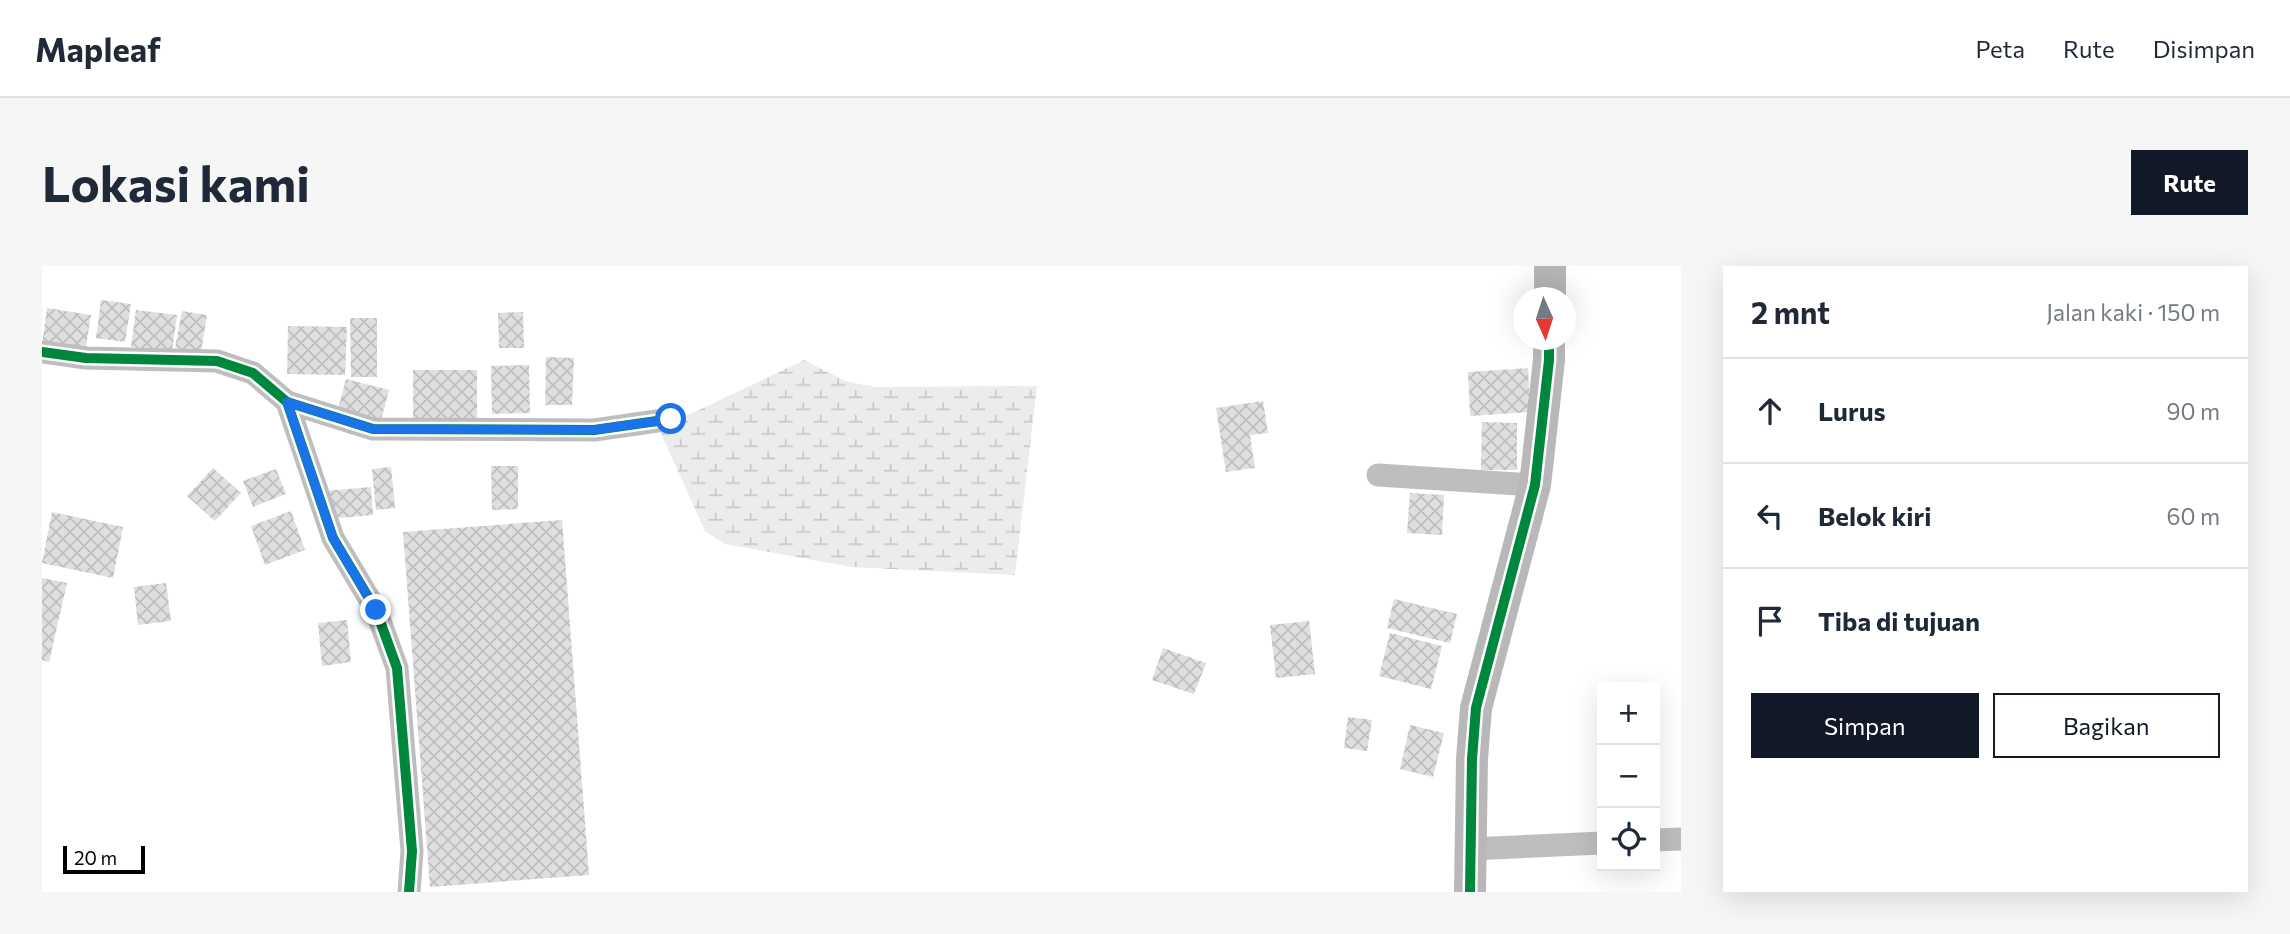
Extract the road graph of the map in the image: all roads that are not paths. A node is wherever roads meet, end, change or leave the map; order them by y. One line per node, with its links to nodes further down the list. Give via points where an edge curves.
1 (1550, 266): 2 (street)
2 (1550, 287)
3 (1549, 350): 8 (street)
4 (42, 352): 5 (street, via 86,358 217,361 253,373)
5 (287, 402): 6 (street, via 373,429 594,430); 13 (street, via 333,538 376,610 397,668 412,852)
6 (671, 419)
7 (1378, 475): 8 (street)
8 (1535, 485): 12 (street, via 1476,708)
9 (1681, 839): 10 (street)
10 (1660, 840)
11 (1597, 843): 12 (street)
12 (1471, 849): 14 (street)
13 (409, 892)
14 (1470, 892)

